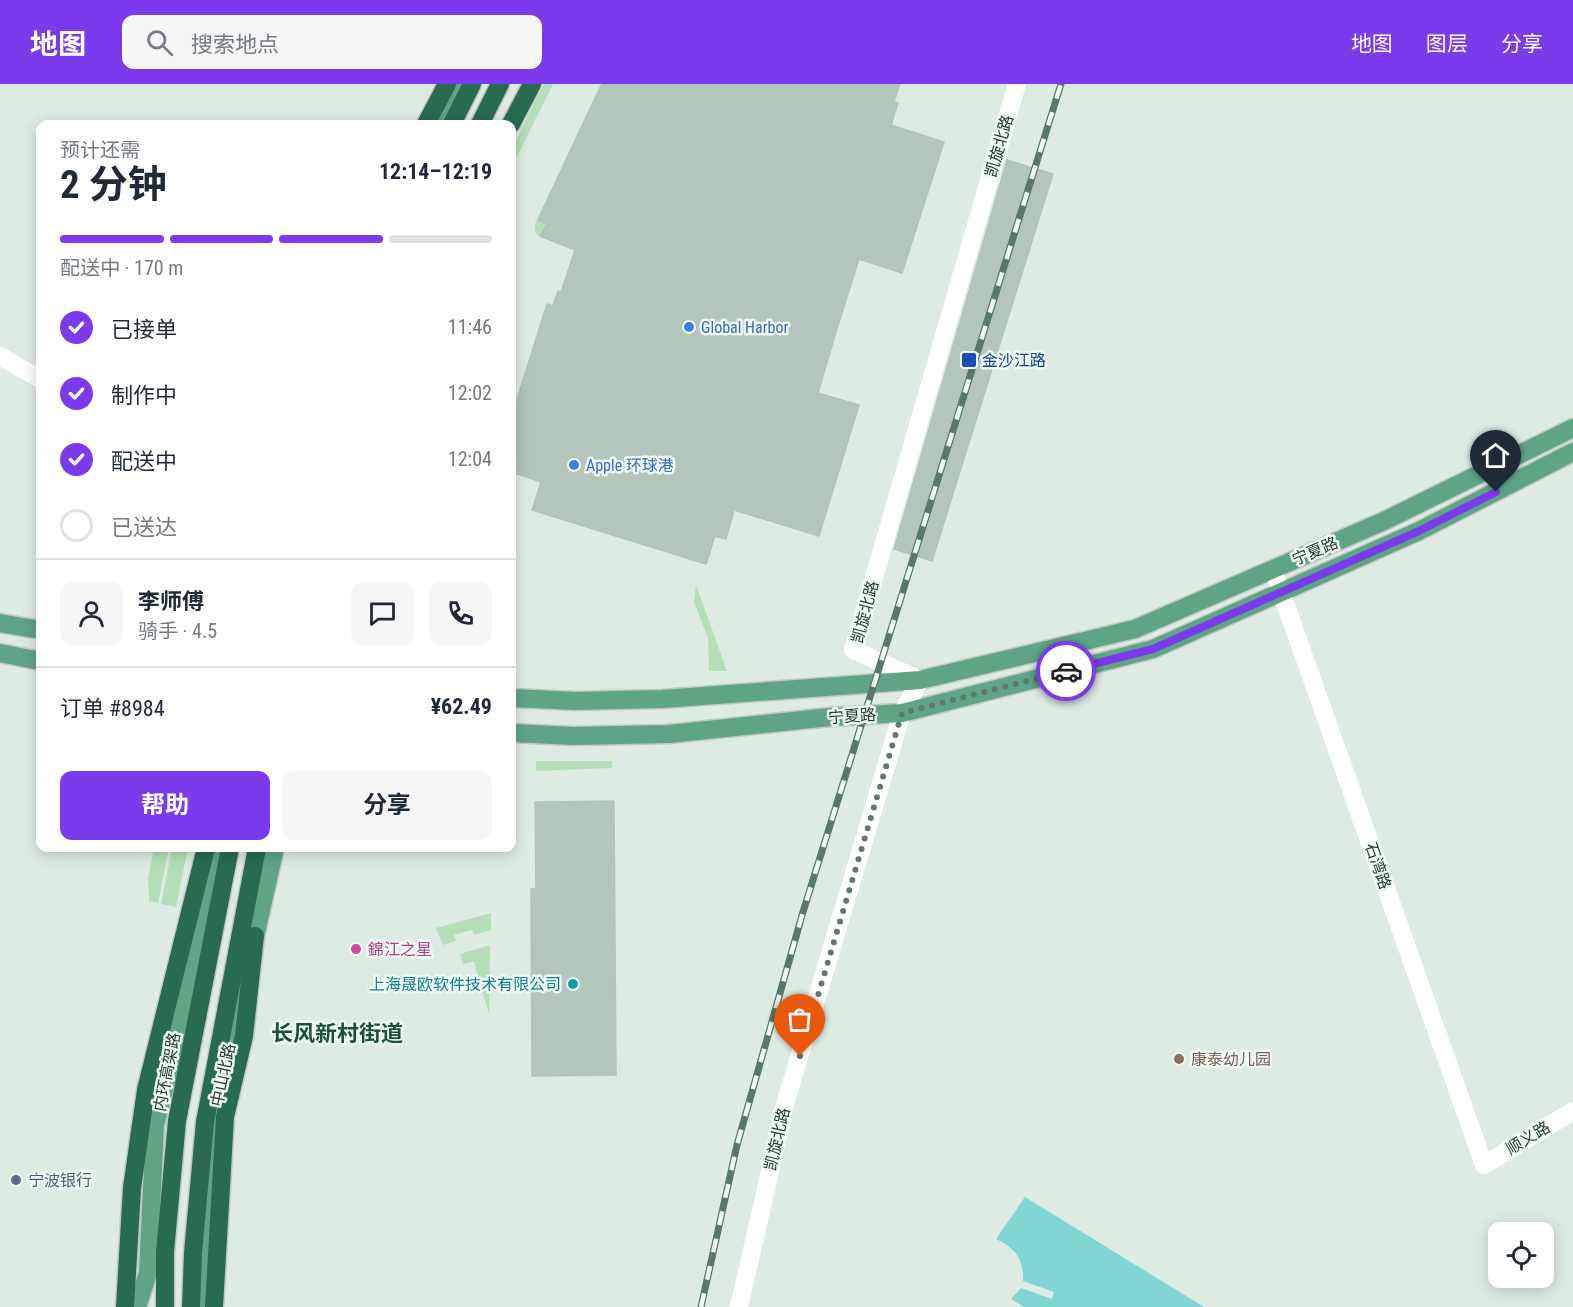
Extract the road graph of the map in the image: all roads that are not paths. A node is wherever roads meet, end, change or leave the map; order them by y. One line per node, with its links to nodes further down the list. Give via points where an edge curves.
1 (438, 84): 9 (main road)
2 (447, 84): 10 (highway)
3 (457, 84): 11 (main road)
4 (472, 84): 12 (highway)
5 (500, 84): 13 (highway)
6 (525, 84): 14 (main road)
7 (532, 84): 15 (highway)
8 (1017, 84): 26 (street, 凯旋北路, via 853,650)
9 (422, 120)
10 (428, 120)
11 (440, 120)
12 (454, 120)
13 (482, 120)
14 (507, 120)
15 (513, 120)
16 (0, 356): 17 (street)
17 (36, 377)
18 (1573, 428): 20 (main road, 宁夏路, via 1384,521)
19 (1573, 452): 21 (main road, 宁夏路, via 1419,531)
20 (1273, 569): 21 (street, 石湾路); 26 (main road, 宁夏路, via 1136,629)
21 (1282, 592): 28 (main road, 宁夏路, via 1153,649); 37 (street, 石湾路)
22 (0, 623): 23 (main road)
23 (36, 629)
24 (0, 654): 25 (main road)
25 (36, 660)
26 (920, 680): 27 (main road, 宁夏路, via 662,699); 28 (street, 凯旋北路)
27 (516, 698)
28 (902, 713): 29 (main road, 宁夏路, via 669,734); 46 (street, 凯旋北路, via 786,1101)
29 (516, 733)
30 (205, 852): 39 (highway, via 146,1090 132,1188)
31 (220, 852): 38 (main road, via 155,1125)
32 (229, 852): 42 (highway, 内环高架路, via 177,1121 165,1252)
33 (256, 852): 43 (highway, via 205,1122)
34 (274, 852): 35 (main road, 中山北路)
35 (255, 936): 44 (main road, 中山北路, via 214,1119); 45 (highway, via 244,1036 225,1117)
36 (1573, 1111): 37 (street, 顺义路)
37 (1484, 1165)
38 (148, 1273): 40 (main road); 41 (main road)
39 (125, 1307)
40 (137, 1307)
41 (148, 1307)
42 (165, 1307)
43 (191, 1307)
44 (202, 1307)
45 (214, 1307)
46 (739, 1307)

